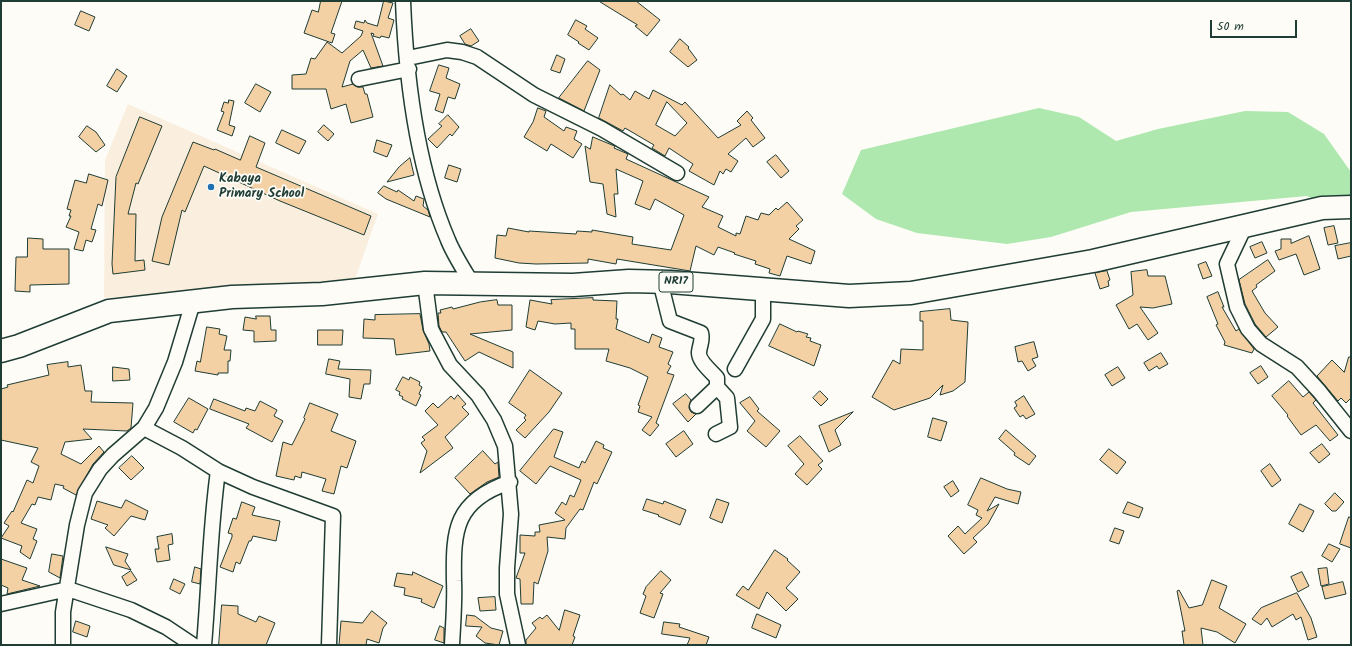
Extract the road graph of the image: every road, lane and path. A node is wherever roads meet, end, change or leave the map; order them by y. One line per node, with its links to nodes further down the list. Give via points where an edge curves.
1 (403, 1): 2 (street)
2 (408, 63): 3 (street); 4 (street, via 448,50 477,57 534,95 602,129); 9 (street, via 419,148 448,240)
3 (359, 79)
4 (677, 173)
5 (1351, 207): 6 (main road, NR17, via 1322,208)
6 (1245, 226): 10 (main road, NR17, via 1093,261 911,293 849,296); 17 (street, via 1227,264 1237,307 1248,329 1261,344 1297,367)
7 (660, 281): 9 (main road, NR17, via 573,285); 10 (main road, NR17); 14 (street, via 670,321 701,333 703,339 699,353 717,378)
8 (425, 283): 9 (main road, NR17); 11 (main road, NR17, via 322,294 232,297); 20 (street, via 431,329 450,365 478,395 494,420 505,446)
9 (473, 285)
10 (763, 289): 13 (street, via 763,319)
11 (193, 302): 12 (main road, NR17, via 109,311); 16 (street, via 175,362 156,408)
12 (1, 351)
13 (735, 369)
14 (716, 387): 15 (street); 18 (street, via 727,398 730,427)
15 (697, 406)
16 (144, 428): 19 (street); 21 (street, via 109,460 85,493 77,525)
17 (1351, 432)
18 (716, 434)
19 (218, 471): 25 (street, via 212,509 210,581); 26 (street, via 253,487 333,516)
20 (510, 482): 27 (street, via 490,489 478,498 464,513 458,528 454,547); 28 (street, via 507,594)
21 (68, 589): 22 (street); 23 (street, via 63,612); 24 (street, via 131,610 166,626)
22 (1, 604)
23 (63, 645)
24 (193, 645)
25 (204, 645)
26 (330, 645)
27 (452, 645)
28 (518, 645)

